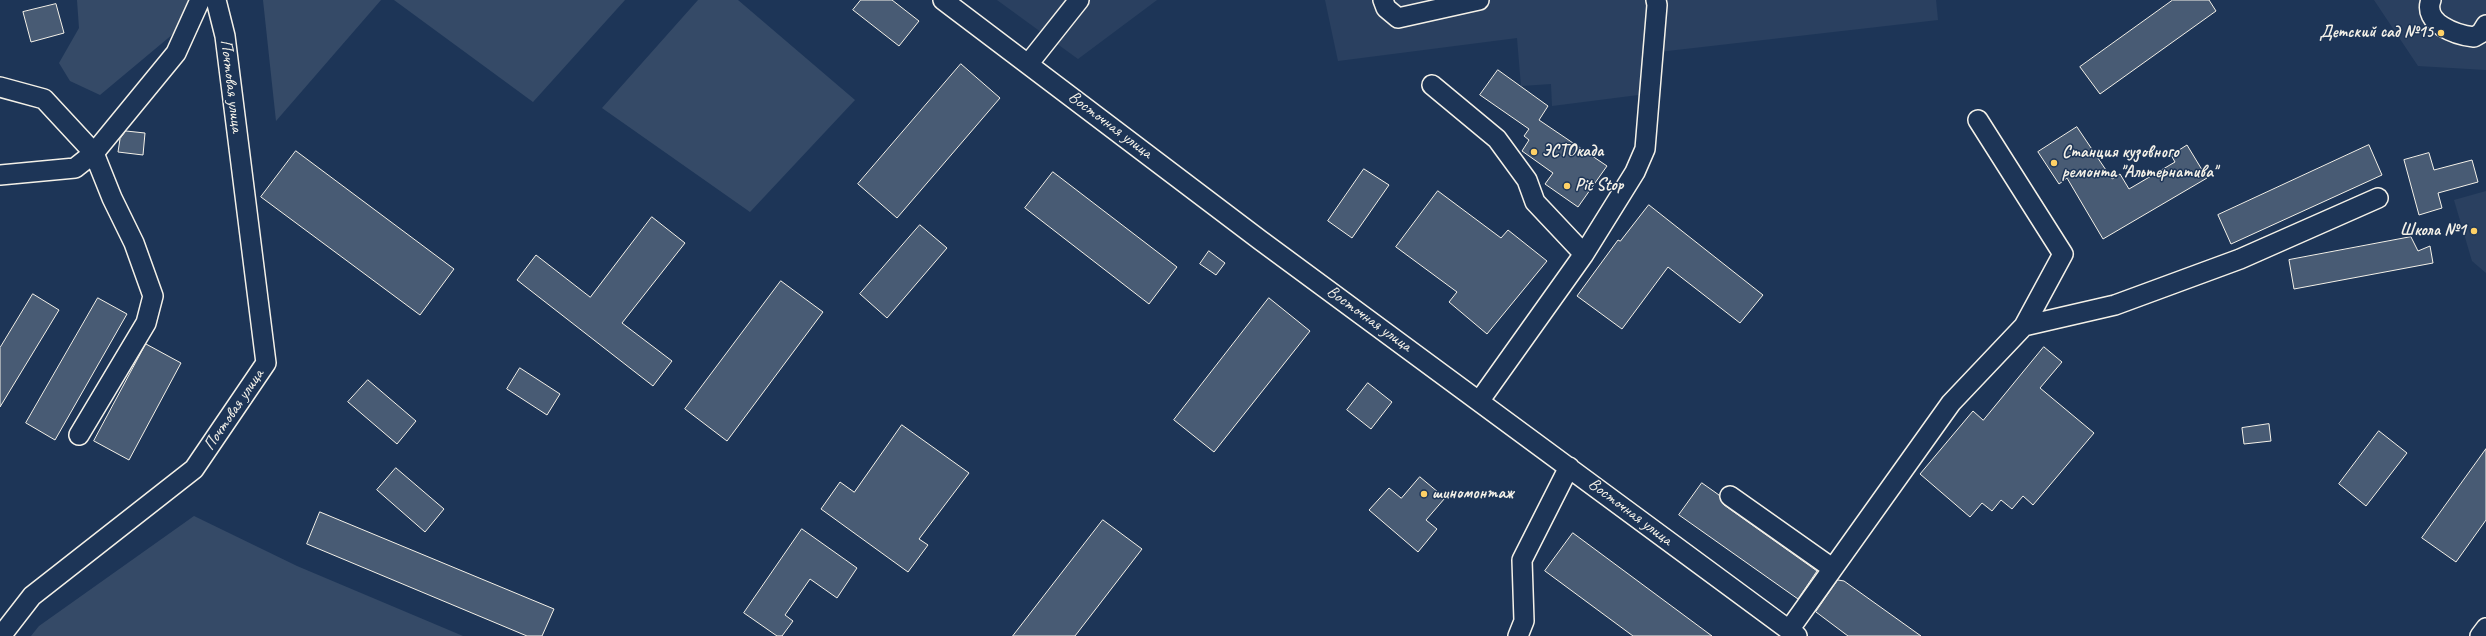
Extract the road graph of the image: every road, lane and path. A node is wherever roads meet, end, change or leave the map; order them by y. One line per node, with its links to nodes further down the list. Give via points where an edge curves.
1 (200, 0): 14 (street, via 176,53)
2 (216, 0): 26 (street, Почтовая улица, via 225,36 266,363 194,470 32,596)
3 (943, 0): 10 (street, Восточная улица)
4 (1079, 0): 10 (street)
5 (1383, 0): 6 (street, via 1386,8 1398,18)
6 (1479, 0)
7 (1656, 0): 17 (street, via 1645,149 1635,172)
8 (2431, 0): 9 (street, via 2429,12 2434,20 2469,36)
9 (2483, 37)
10 (1029, 63): 19 (street, Восточная улица, via 1254,235)
11 (1432, 85): 17 (street, via 1497,139 1527,180 1535,202)
12 (0, 87): 14 (street, via 44,99)
13 (1978, 120): 18 (street, via 2063,254)
14 (94, 153): 15 (street, via 75,168); 20 (street, via 134,243 153,296 146,323)
15 (0, 174)
16 (2378, 198): 18 (street, via 2240,259 2130,299)
17 (1584, 254): 19 (street)
18 (2024, 326): 23 (street, via 1951,404)
19 (1480, 400): 21 (street, Восточная улица)
20 (79, 435)
21 (1569, 467): 25 (street, Восточная улица); 27 (street, via 1522,560 1524,621)
22 (1730, 496): 23 (street)
23 (1832, 568): 25 (street)
24 (2486, 628): 28 (street)
25 (1793, 633)
26 (1, 636)
27 (1518, 636)
28 (2480, 636)

